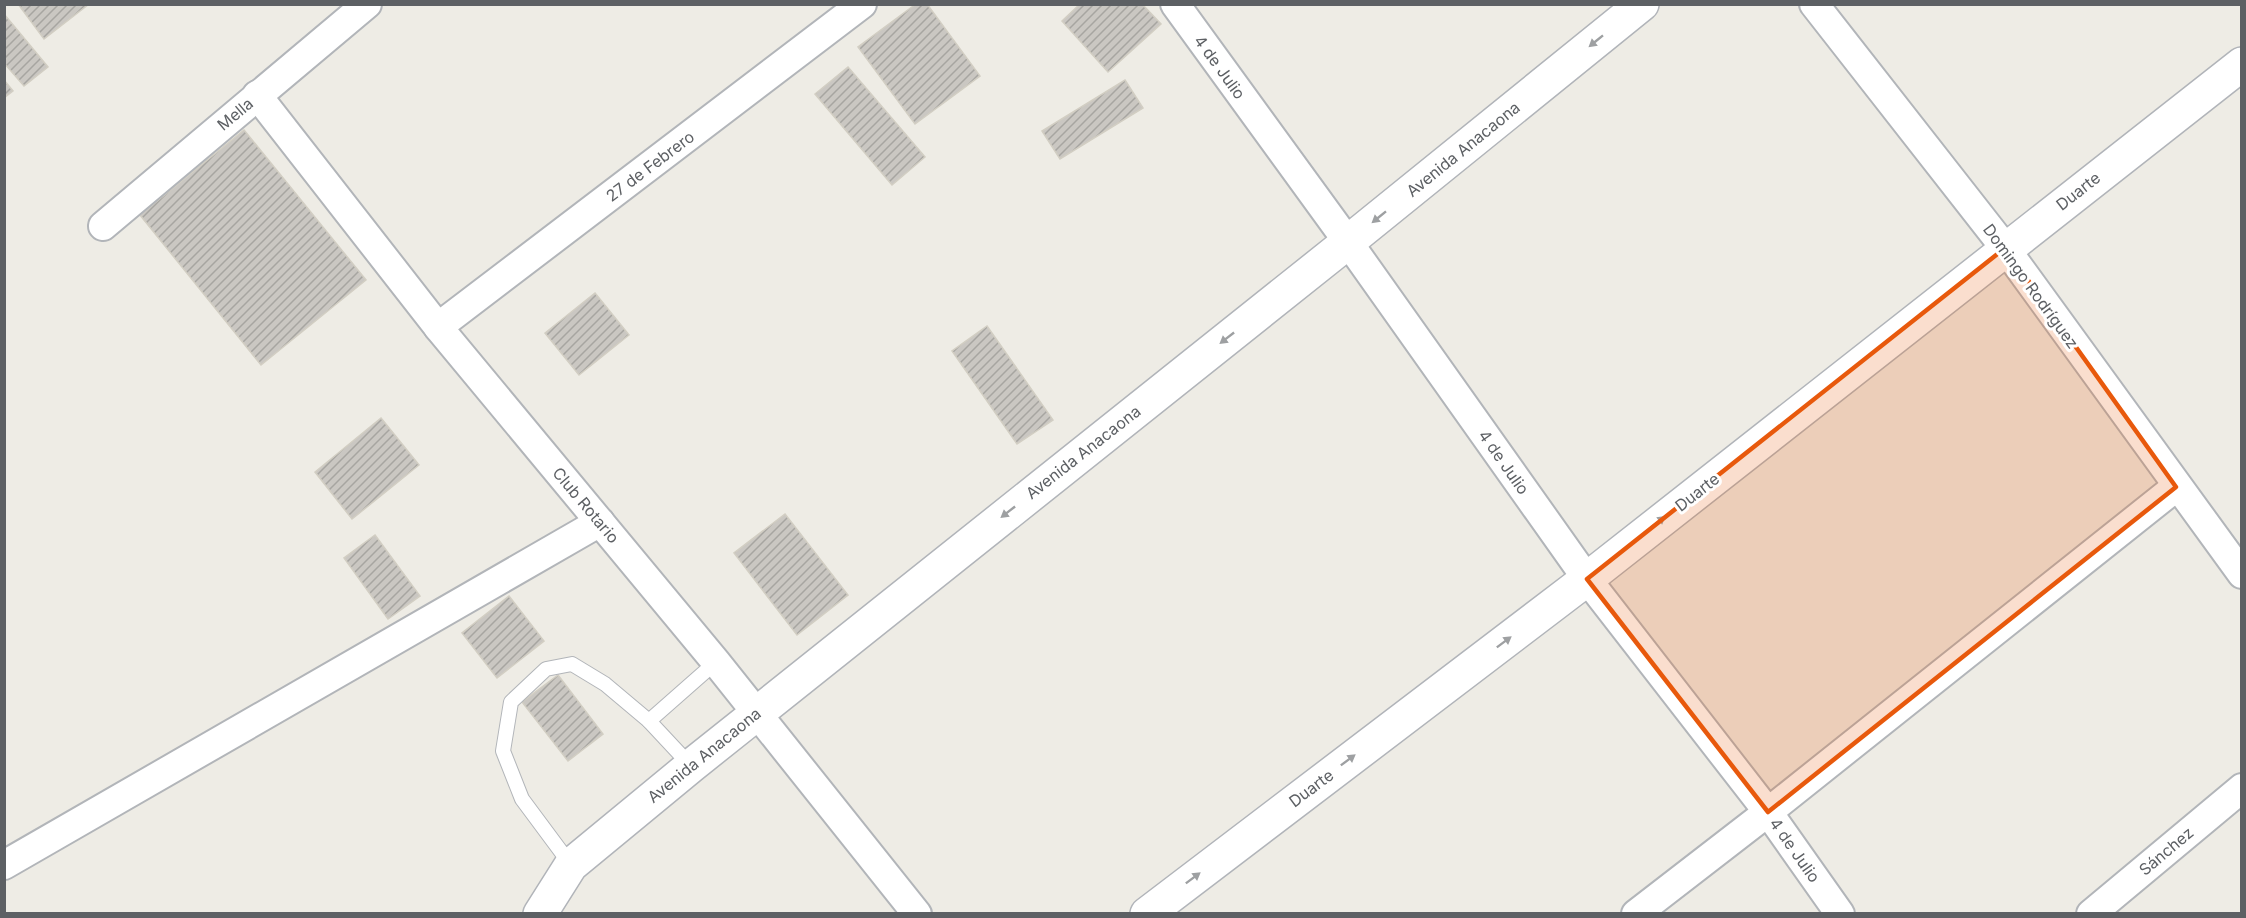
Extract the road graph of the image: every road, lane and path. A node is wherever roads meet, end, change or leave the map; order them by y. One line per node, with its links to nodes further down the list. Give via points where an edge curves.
1 (367, 4): 7 (street, Mella)
2 (862, 4): 11 (street, 27 de Febrero)
3 (1175, 4): 9 (street, 4 de Julio)
4 (1642, 4): 9 (main road, Avenida Anacaona, one-way to 9)
5 (1814, 4): 10 (street, Domingo Rodríguez)
6 (2241, 64): 10 (main road, Duarte)
7 (257, 95): 8 (street, Mella); 11 (street, Club Rotario)
8 (104, 226)
9 (1348, 242): 15 (street, 4 de Julio); 17 (main road, Avenida Anacaona, one-way to 17)
10 (2005, 248): 12 (street, Domingo Rodríguez); 15 (main road, Duarte, one-way to 10)
11 (438, 327): 13 (street, Club Rotario)
12 (2176, 487): 14 (street, Domingo Rodríguez); 21 (street)
13 (600, 522): 16 (street, Club Rotario); 22 (street)
14 (2241, 574)
15 (1587, 579): 21 (street, 4 de Julio); 26 (main road, Duarte, one-way to 15)
16 (716, 662): 17 (street, Club Rotario); 18 (lane)
17 (756, 712): 19 (main road, Avenida Anacaona); 25 (street, Club Rotario)
18 (649, 721): 19 (lane); 23 (lane, via 605,684 572,664 546,669 510,702 503,751 522,799)
19 (691, 766): 23 (main road, Avenida Anacaona)
20 (2241, 789): 29 (street, Sánchez)
21 (1768, 812): 27 (street); 28 (street, 4 de Julio)
22 (4, 865)
23 (571, 865): 24 (main road, Avenida Anacaona)
24 (540, 914)
25 (917, 914)
26 (1147, 914)
27 (1636, 914)
28 (1840, 914)
29 (2091, 914)

